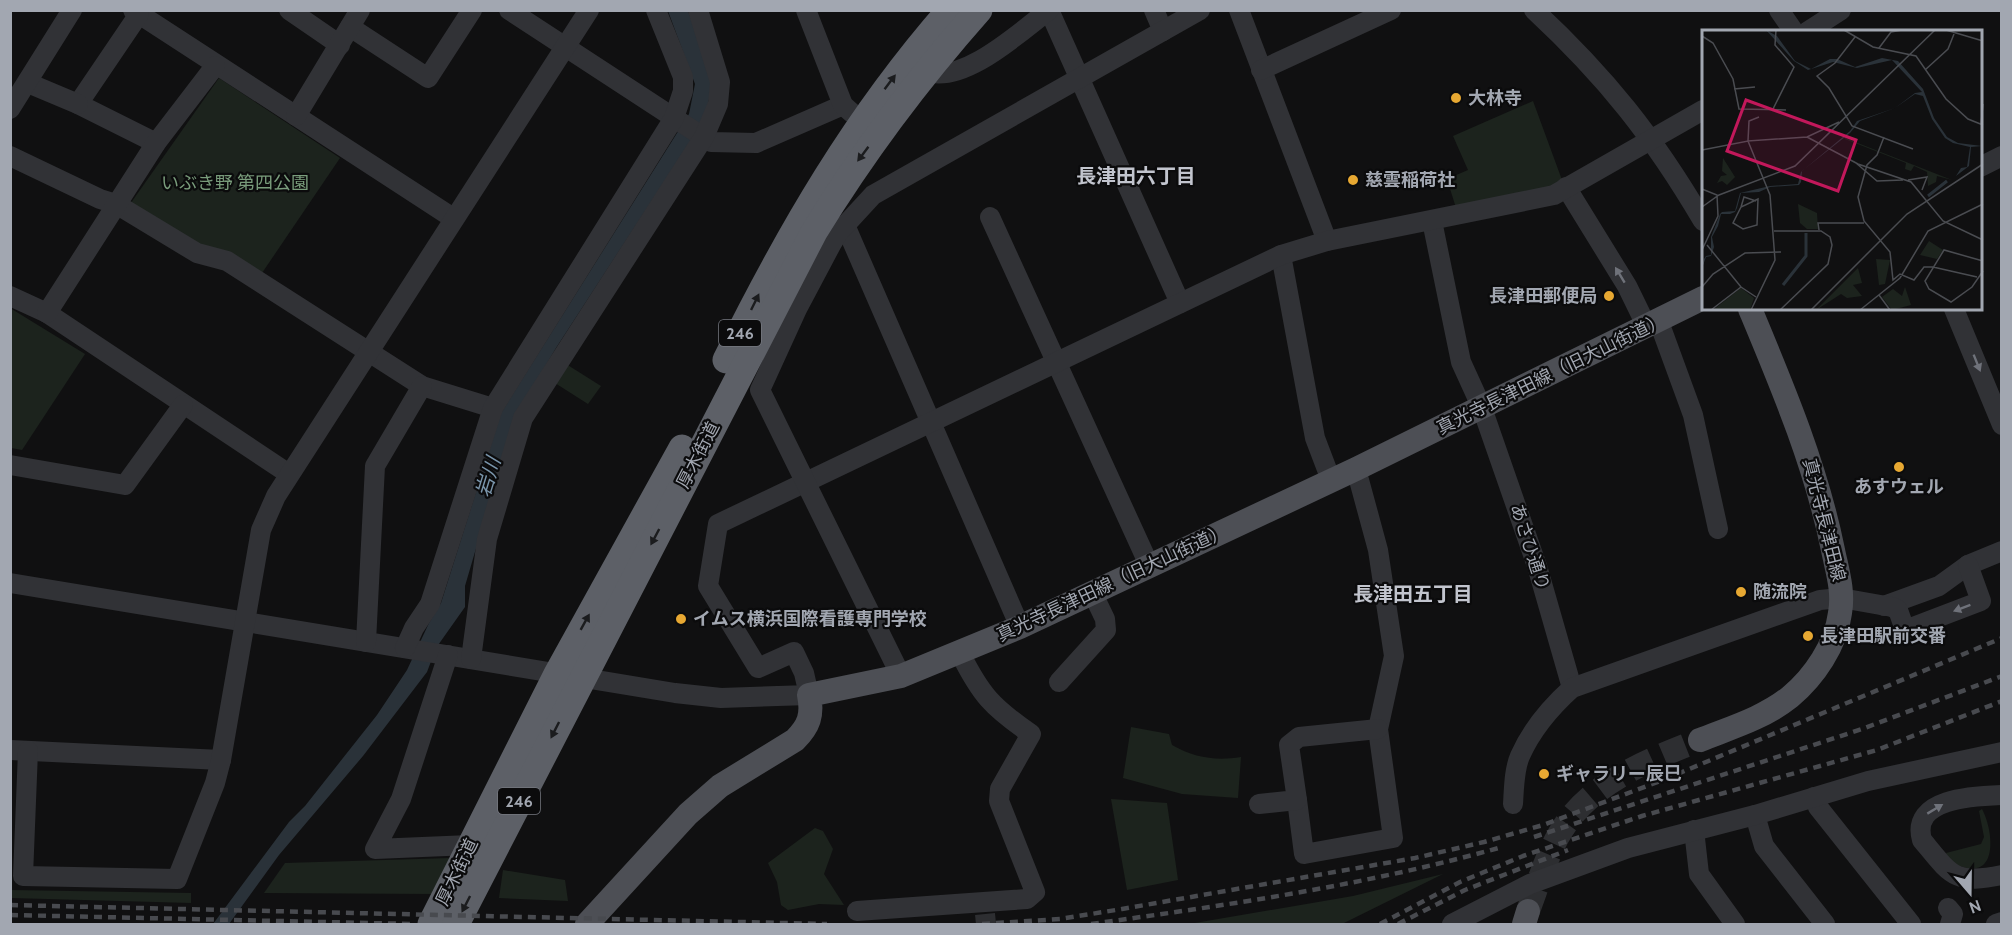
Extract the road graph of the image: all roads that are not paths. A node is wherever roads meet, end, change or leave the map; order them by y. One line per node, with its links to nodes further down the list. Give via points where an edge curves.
1 (72, 10): 30 (street)
2 (289, 10): 24 (street)
3 (472, 10): 20 (street, via 428,78)
4 (508, 10): 25 (street)
5 (589, 10): 25 (street)
6 (656, 10): 36 (street, via 683,77)
7 (698, 10): 37 (street, via 720,82 718,104)
8 (806, 10): 34 (street)
9 (950, 10): 34 (highway, 厚木街道 / 246, one-way to 9)
10 (979, 10): 28 (highway, 厚木街道 / 246)
11 (1049, 10): 28 (street, via 979,61 935,76); 29 (street)
12 (1154, 10): 23 (street)
13 (1200, 10): 23 (street)
14 (1239, 10): 27 (street)
15 (1391, 10): 27 (street)
16 (1534, 10): 38 (street, via 1608,83)
17 (1779, 10): 21 (street)
18 (1841, 10): 22 (street)
19 (136, 12): 26 (street, via 203,54); 31 (street)
20 (355, 19): 24 (street)
21 (1793, 30)
22 (1810, 30)
23 (1163, 31): 29 (street)
24 (340, 45): 35 (street)
25 (565, 47): 36 (street); 46 (street)
26 (215, 66): 35 (street); 39 (street)
27 (1261, 70): 50 (street)
28 (925, 71): 87 (highway, 厚木街道 / 246, one-way to 87, via 856,165 814,232)
29 (1079, 78): 49 (street, via 873,195); 54 (street)
30 (28, 83): 31 (street); 32 (street)
31 (78, 104): 39 (street)
32 (10, 109)
33 (1702, 111): 38 (street)
34 (852, 113): 37 (street, via 756,143 725,144); 87 (highway, 厚木街道 / 246, one-way to 34, via 764,283 813,198)
35 (296, 116): 46 (street)
36 (675, 119): 37 (street); 63 (street)
37 (703, 137): 86 (street, via 523,417 487,539)
38 (1652, 140): 43 (street); 47 (street)
39 (156, 143): 44 (street)
40 (10, 156): 44 (street)
41 (2001, 156): 42 (street)
42 (1982, 166)
43 (1566, 187): 48 (street, via 1554,195); 58 (street, one-way to 43)
44 (116, 204): 57 (street); 59 (street, via 197,253 227,261)
45 (990, 217): 60 (street)
46 (453, 218): 59 (street)
47 (1702, 219)
48 (1432, 221): 50 (street); 64 (street, あさひ通り, via 1461,362)
49 (845, 225): 65 (street); 71 (street, via 797,309 760,390)
50 (1327, 241): 51 (street)
51 (1281, 255): 54 (street); 70 (street, via 1315,438)
52 (10, 296): 57 (street)
53 (1702, 299): 58 (main road, 真光寺長津田線（旧大山街道）)
54 (1180, 303): 60 (street)
55 (1750, 310): 78 (main road, 真光寺長津田線, via 1817,479)
56 (1954, 310): 66 (street, one-way to 66)
57 (47, 313): 62 (street)
58 (1653, 324): 64 (main road, 真光寺長津田線（旧大山街道）); 72 (street, via 1693,415)
59 (369, 352): 61 (street); 69 (street)
60 (1057, 362): 65 (street); 75 (street)
61 (422, 386): 63 (street); 82 (street, via 375,465)
62 (183, 405): 67 (street, via 124,485); 69 (street)
63 (493, 408): 83 (street, via 430,604 414,628)
64 (1482, 408): 68 (main road, 真光寺長津田線（旧大山街道）); 90 (street, あさひ通り, via 1537,566)
65 (931, 423): 71 (street); 81 (street)
66 (2001, 424)
67 (10, 465)
68 (1356, 469): 70 (main road, 真光寺長津田線（旧大山街道）); 92 (street, via 1378,550 1394,656)
69 (289, 474): 80 (street, via 261,530)
70 (1331, 480): 75 (main road, 真光寺長津田線（旧大山街道）)
71 (807, 482): 88 (street); 91 (street, via 718,524 708,586 758,668 794,652)
72 (1718, 529)
73 (2001, 551): 74 (street)
74 (1968, 565): 79 (street, via 1938,586); 79 (street, one-way to 79, via 1981,601 1905,630 1898,610)
75 (1150, 567): 77 (main road, 真光寺長津田線（旧大山街道）)
76 (10, 583): 80 (street)
77 (1093, 594): 81 (main road, 真光寺長津田線（旧大山街道）); 89 (street, via 1106,630)
78 (1841, 598): 79 (street); 90 (street, via 1808,603); 93 (main road, 真光寺長津田線, via 1831,643 1803,684 1771,710)
79 (1884, 606)
80 (245, 623): 82 (street); 96 (street)
81 (1020, 627): 84 (main road, 真光寺長津田線（旧大山街道）)
82 (366, 642): 83 (street)
83 (407, 649): 85 (street)
84 (960, 653): 88 (main road, 真光寺長津田線（旧大山街道）); 106 (street, via 978,689 997,711 1030,734 1004,780 999,801 1035,892 1027,898 985,908)
85 (446, 655): 86 (street); 104 (street, via 401,799 375,849)
86 (471, 659): 87 (street)
87 (569, 676): 91 (street, via 721,698); 104 (highway, 厚木街道 / 246); 109 (highway, 厚木街道 / 246, one-way to 109)
88 (901, 676): 91 (main road, 真光寺長津田線（旧大山街道）)
89 (1059, 682)
90 (1572, 688): 101 (street, via 1545,717 1520,756)
91 (809, 695): 110 (main road, via 811,719 800,736 704,800)
92 (1378, 729): 99 (street, via 1299,737 1289,746); 99 (street, via 1393,838 1304,854)
93 (1700, 740)
94 (20, 751): 96 (street); 96 (street, via 23,876 177,879)
95 (2001, 752): 98 (street)
96 (221, 760)
97 (2001, 795): 105 (street, one-way to 97, via 1966,880 1953,874 1920,833 1926,813 1938,805)
98 (1814, 797): 102 (street); 114 (street)
99 (1297, 800): 100 (street)
100 (1259, 804)
101 (1513, 804)
102 (1755, 815): 103 (street); 113 (street, via 1764,846)
103 (1694, 830): 111 (street, via 1562,870); 112 (street, via 1699,874)
104 (470, 845): 108 (highway, 厚木街道 / 246)
105 (2001, 875)
106 (857, 911)
107 (2001, 922): 115 (street)
108 (431, 924)
109 (456, 924)
110 (587, 924)
111 (1452, 924)
112 (1735, 924)
113 (1825, 924)
114 (1911, 924)
115 (1996, 924)

